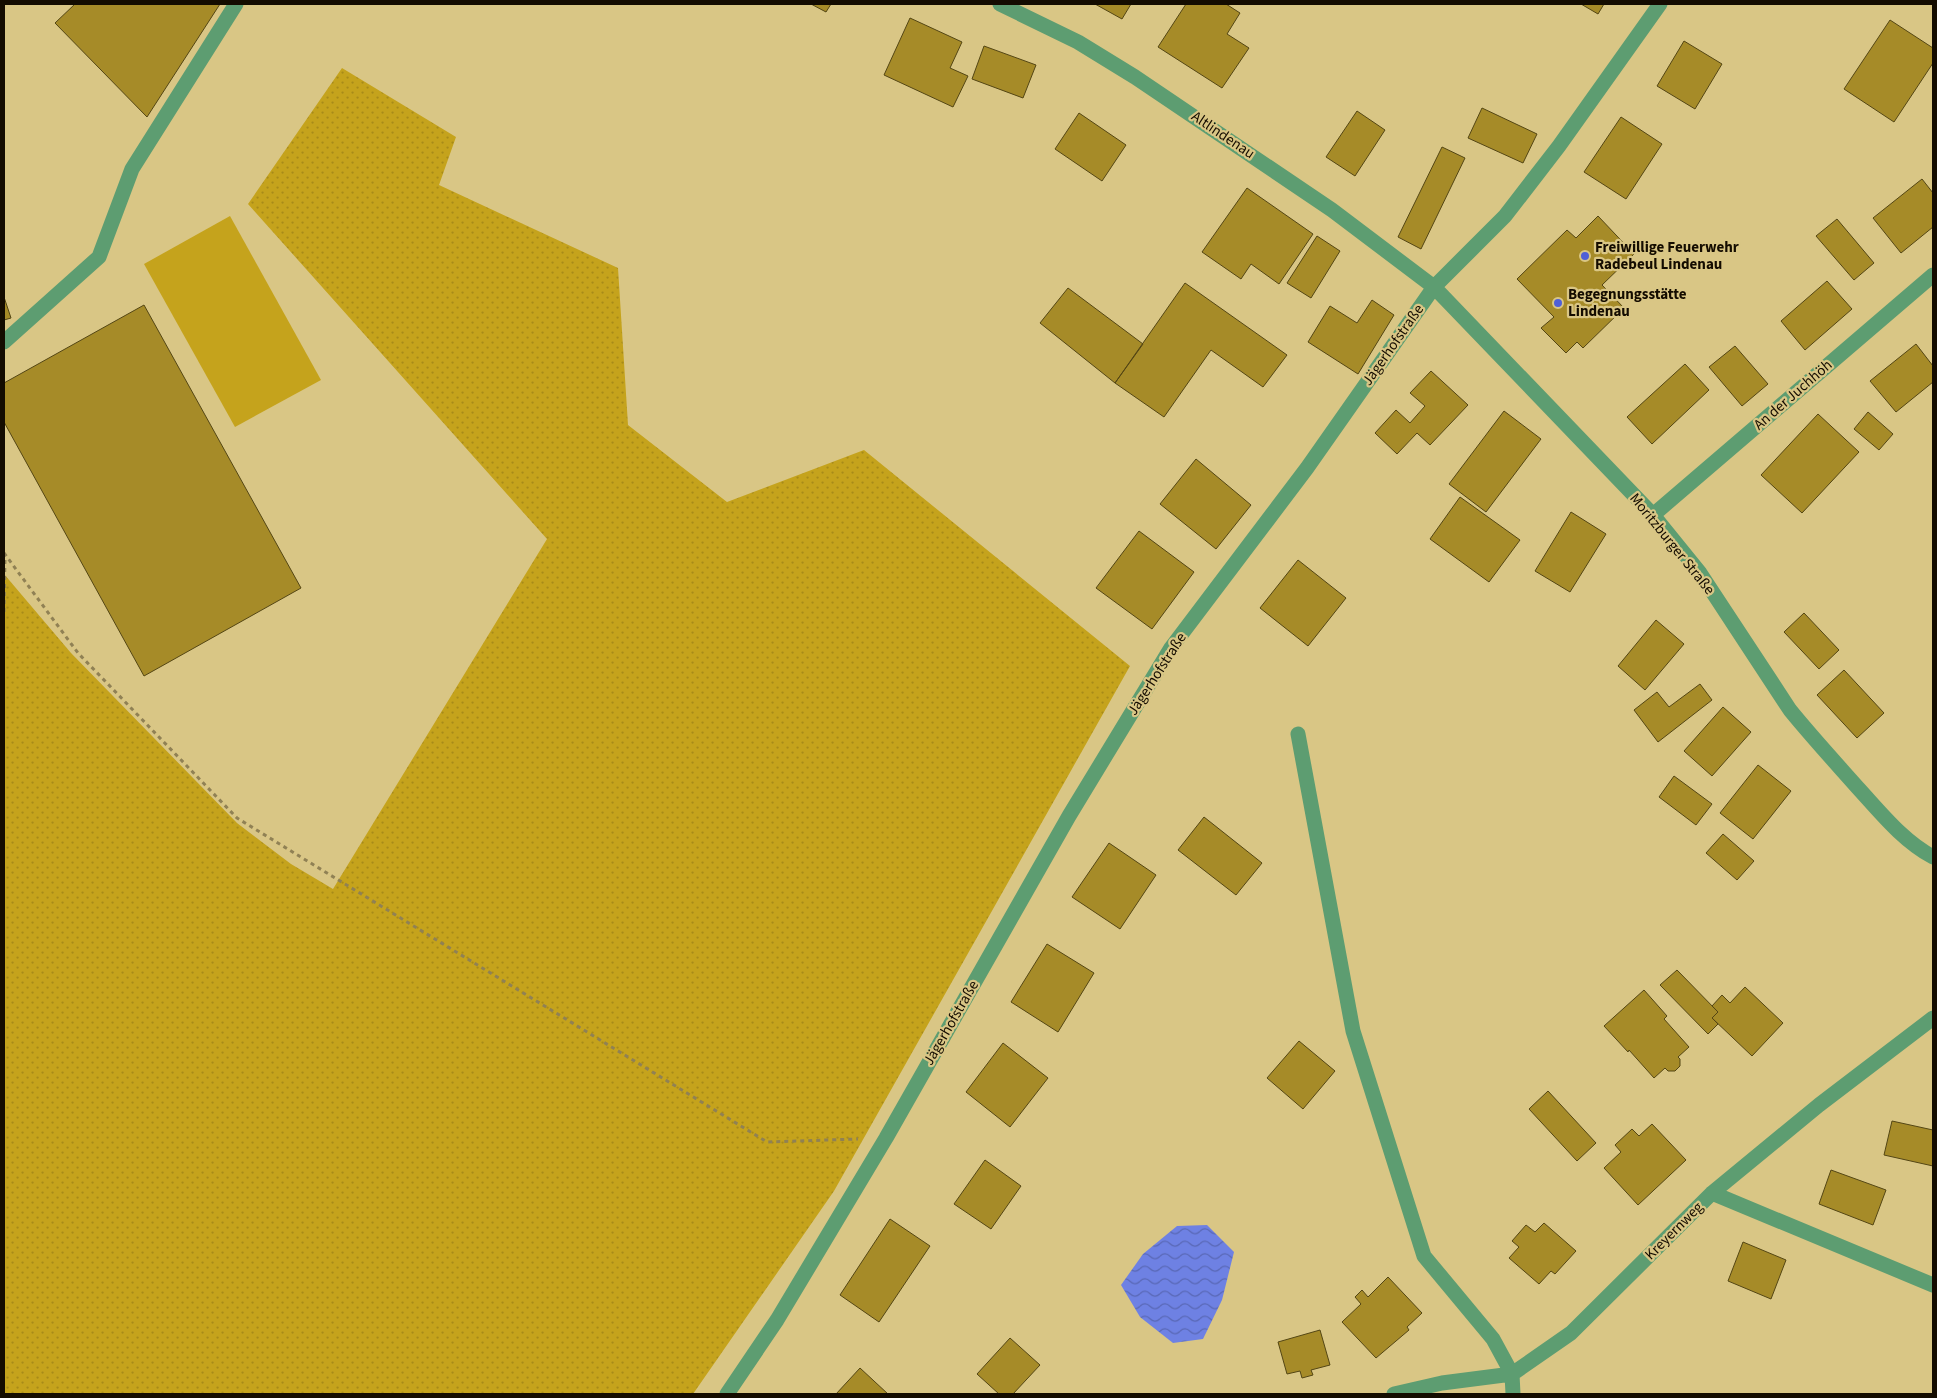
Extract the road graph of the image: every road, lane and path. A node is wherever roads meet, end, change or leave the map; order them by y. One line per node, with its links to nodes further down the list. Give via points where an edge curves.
1 (236, 4): 6 (street, via 132,169 99,257)
2 (1000, 4): 5 (street, Altlindenau, via 1078,42 1136,77 1332,210)
3 (1660, 4): 5 (street, Jägerhofstraße, via 1559,146 1504,216)
4 (1933, 275): 7 (street, An der Juchhöh)
5 (1434, 287): 7 (street, Moritzburger Straße); 13 (street, Jägerhofstraße, via 1306,468 1171,648 1068,816)
6 (4, 342)
7 (1653, 515): 11 (street, Moritzburger Straße, via 1700,573 1806,730 1894,827)
8 (4, 555): 9 (path); 13 (path, via 78,653 237,818 767,1142)
9 (4, 612)
10 (1298, 734): 16 (street, via 1354,1030 1424,1256 1493,1339)
11 (1933, 858)
12 (1933, 1018): 14 (street, Kreyernweg, via 1819,1105)
13 (886, 1138): 17 (street, Jägerhofstraße, via 777,1320)
14 (1712, 1193): 15 (street); 16 (street, Kreyernweg, via 1571,1333)
15 (1933, 1286)
16 (1512, 1374): 18 (street, Kreyernweg, via 1442,1383); 19 (street)
17 (727, 1394)
18 (1394, 1394)
19 (1513, 1394)

